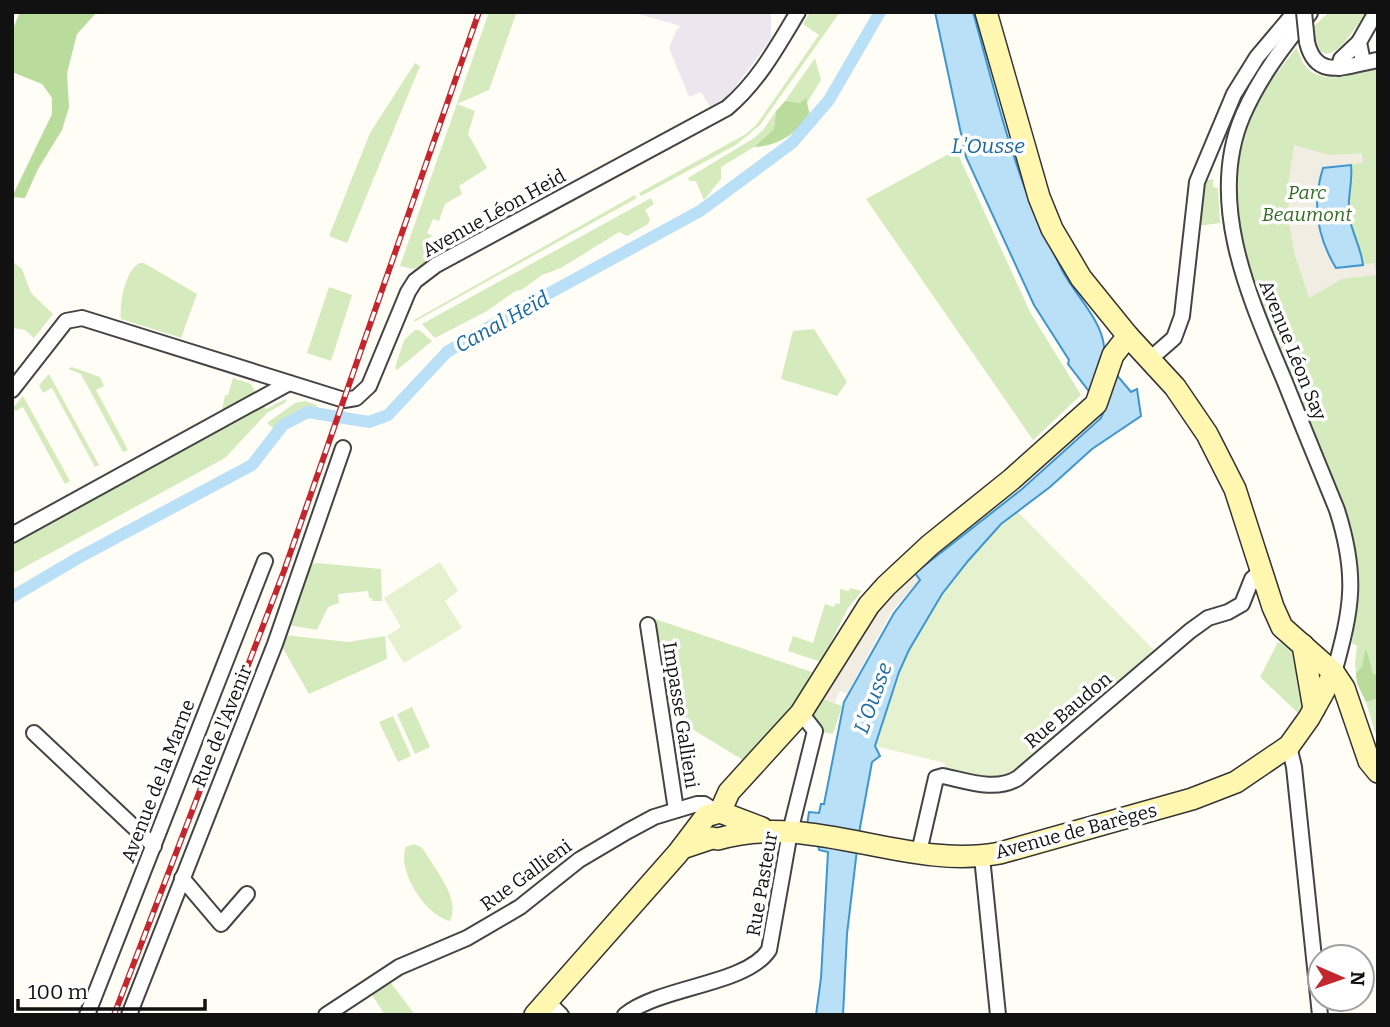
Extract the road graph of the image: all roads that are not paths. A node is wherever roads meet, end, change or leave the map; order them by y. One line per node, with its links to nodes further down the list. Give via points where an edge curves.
1 (798, 12): 12 (street, Avenue Léon Heid, via 746,92 727,108 436,265 415,281 362,394 344,400)
2 (986, 12): 10 (main road, via 1046,216 1081,278)
3 (1295, 12): 11 (street, via 1257,57 1234,94 1197,182 1182,316 1174,338)
4 (1304, 12): 9 (street, bridge, via 1314,62)
5 (1311, 12): 20 (street, Avenue Léon Say, via 1270,65 1242,117 1230,173 1230,197 1249,295 1344,531 1352,595)
6 (1376, 12): 7 (street)
7 (1359, 42): 8 (street); 9 (street, via 1341,59)
8 (1371, 61): 9 (street)
9 (1339, 68)
10 (1128, 336): 11 (main road); 23 (main road, via 1110,363 1096,404 886,586)
11 (1150, 359): 17 (main road, via 1189,406 1220,457)
12 (289, 383): 13 (street, Avenue Léon Heid, via 82,318 66,321); 15 (street)
13 (12, 390)
14 (343, 448): 33 (street, Rue de l'Avenir, via 275,644)
15 (12, 535)
16 (265, 561): 30 (street, Avenue de la Marne)
17 (1262, 570): 19 (main road, via 1282,627); 31 (street, Rue Baudon, via 1252,579 1242,604 1190,631 1018,778 993,785 936,778)
18 (648, 625): 27 (street, Impasse Gallieni)
19 (1303, 646): 20 (main road); 22 (main road)
20 (1334, 673): 21 (main road); 22 (main road, Avenue de Barèges)
21 (1350, 706): 22 (main road); 26 (main road, via 1369,761)
22 (1314, 709): 25 (main road, Avenue de Barèges)
23 (801, 713): 28 (main road, via 729,792); 29 (street, Rue Pasteur, via 814,733)
24 (34, 733): 30 (street)
25 (1289, 746): 32 (main road, Avenue de Barèges, via 1225,788); 41 (street)
26 (1378, 772)
27 (676, 810): 28 (street, Rue Gallieni, via 704,804); 38 (street, Rue Gallieni, via 628,831 579,860 520,907 467,938 399,967)
28 (717, 822): 29 (main road, Avenue de Barèges); 35 (main road, via 682,848)
29 (797, 832): 31 (main road, Avenue de Barèges); 39 (street, Rue Pasteur, via 763,959 713,981 637,1005)
30 (154, 846): 36 (street, Avenue de la Marne)
31 (919, 852): 32 (main road, Avenue de Barèges)
32 (982, 857): 40 (street)
33 (182, 878): 34 (street, via 221,924); 37 (street, Rue de l'Avenir)
34 (247, 894)
35 (548, 1010)
36 (87, 1015)
37 (129, 1015)
38 (326, 1015)
39 (625, 1015)
40 (998, 1015)
41 (1321, 1015)

